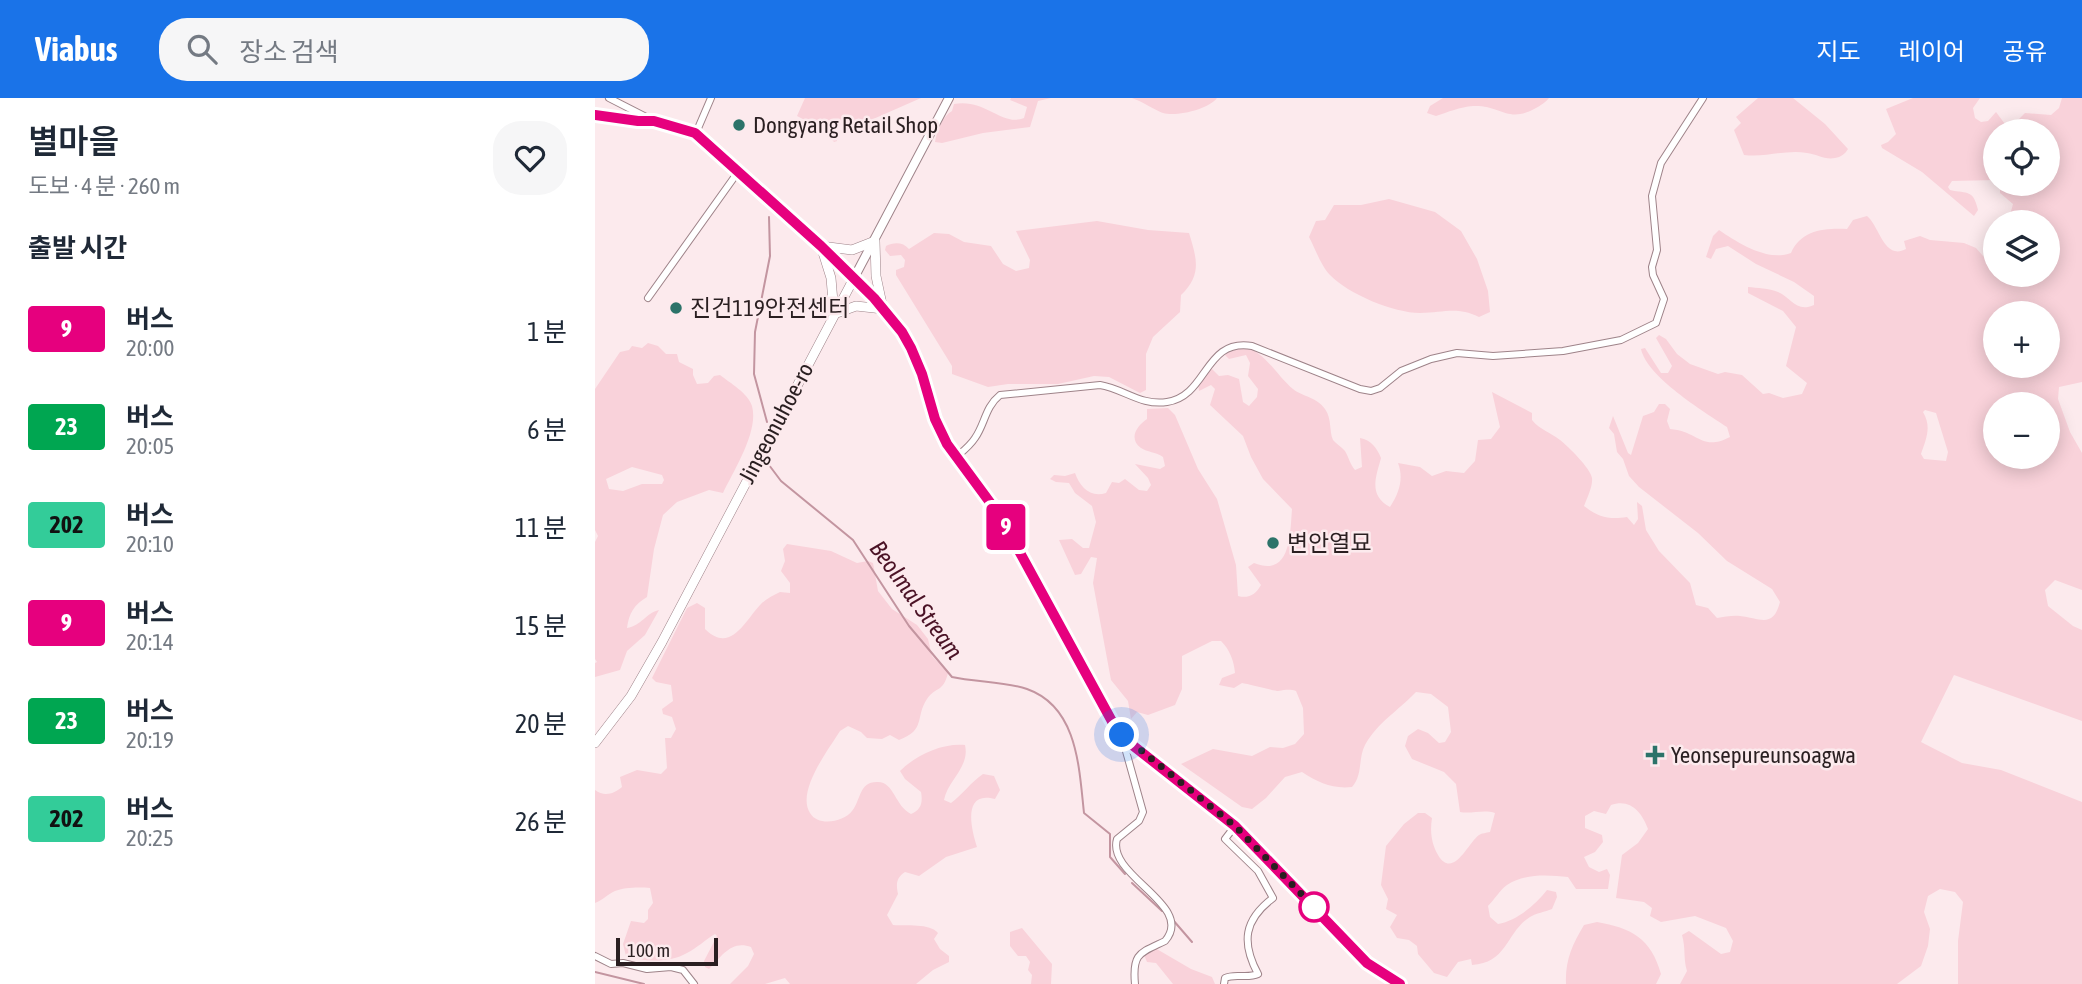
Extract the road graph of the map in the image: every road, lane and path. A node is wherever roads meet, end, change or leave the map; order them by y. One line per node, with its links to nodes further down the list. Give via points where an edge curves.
1 (609, 98): 5 (street)
2 (711, 98): 8 (street)
3 (949, 98): 10 (street, Jingeonuhoe-ro)
4 (1703, 98): 16 (street, via 1661,163 1652,196 1657,250 1652,267 1664,299 1656,323 1621,340 1563,351 1493,356 1457,353 1401,371 1371,391 1239,344 1214,357 1194,387 1170,402 1137,400 1100,385 1000,395 985,412 976,437)
5 (627, 102): 7 (street)
6 (595, 116): 7 (street)
7 (654, 121): 8 (street)
8 (695, 133): 9 (street)
9 (738, 172): 11 (street); 13 (street)
10 (875, 241): 11 (main road, via 852,250); 12 (street, Jingeonuhoe-ro); 14 (main road)
11 (821, 246): 12 (street); 15 (main road, via 831,278)
12 (854, 278): 14 (main road); 15 (main road, Jingeonuhoe-ro)
13 (649, 298)
14 (883, 309): 15 (main road, via 856,306); 16 (main road, via 911,348 940,432)
15 (834, 314): 18 (main road, Jingeonuhoe-ro, via 662,642 631,696)
16 (955, 458): 17 (main road, via 1000,516 1107,716)
17 (1122, 735): 19 (main road); 22 (street, via 1143,812 1117,839 1116,850 1131,873 1164,906 1172,927 1165,942 1146,948 1139,956 1133,970)
18 (595, 743)
19 (1235, 826): 23 (street, via 1226,839 1258,871 1273,898 1256,913 1247,937 1248,954 1258,974 1228,976); 24 (main road, via 1359,955)
20 (595, 956): 21 (street, via 611,964 683,970)
21 (694, 984)
22 (1135, 984)
23 (1224, 984)
24 (1401, 984)

